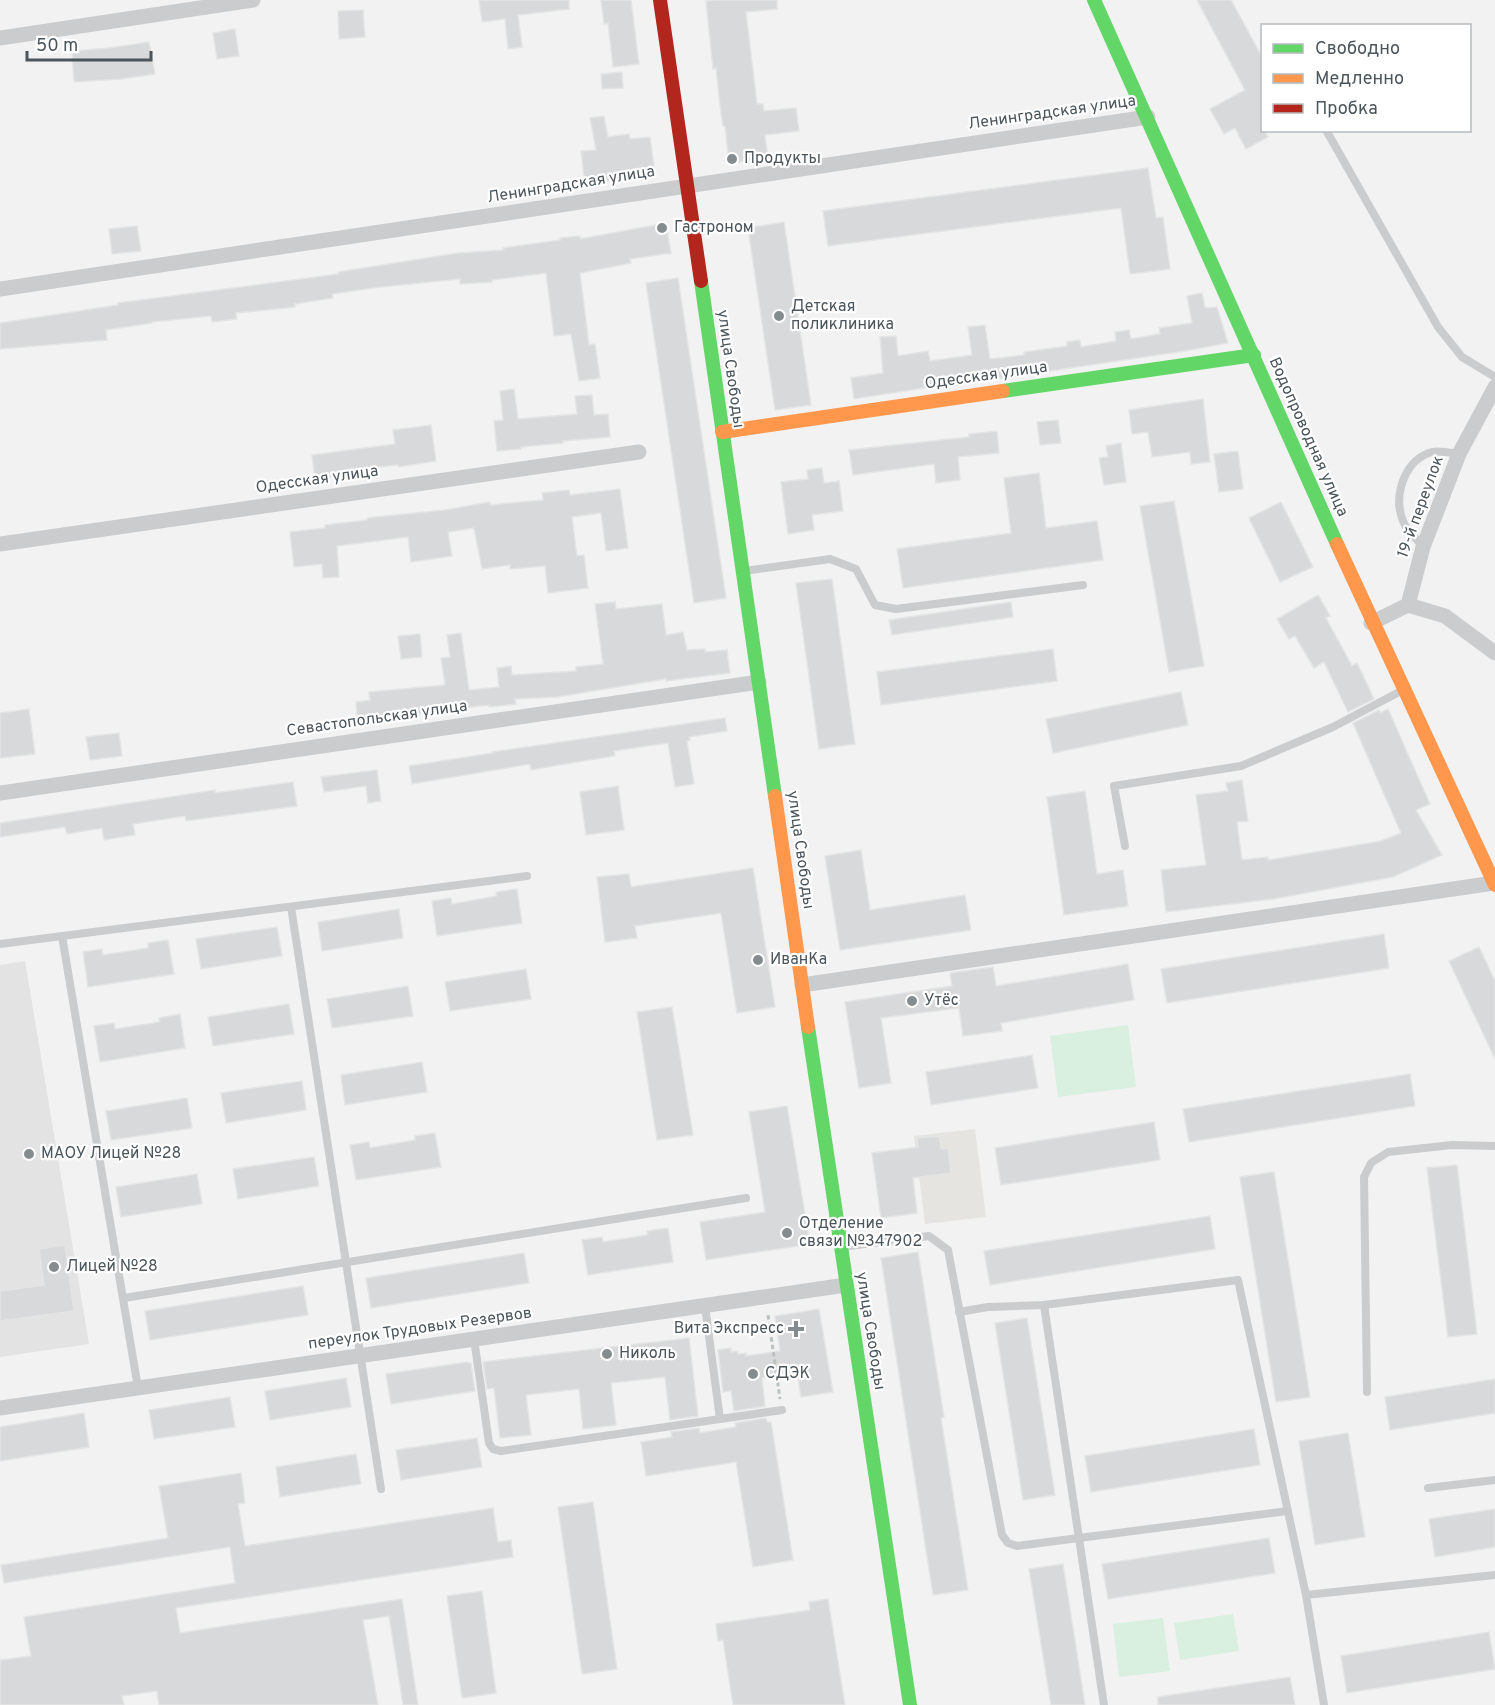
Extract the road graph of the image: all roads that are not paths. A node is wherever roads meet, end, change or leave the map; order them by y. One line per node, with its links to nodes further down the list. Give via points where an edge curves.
1 (253, 0): 4 (street)
2 (660, 0): 7 (main road, улица Свободы)
3 (1094, 0): 5 (main road, Водопроводная улица)
4 (0, 38)
5 (1148, 117): 7 (street, Ленинградская улица); 9 (main road, Водопроводная улица)
6 (1327, 132): 10 (lane, via 1438,327 1462,357)
7 (687, 185): 8 (street, Ленинградская улица); 12 (main road, улица Свободы)
8 (0, 289)
9 (1254, 355): 12 (main road, Одесская улица); 20 (main road, Водопроводная улица)
10 (1495, 377)
11 (1495, 387): 14 (street, 19-й переулок)
12 (722, 432): 17 (main road, улица Свободы)
13 (639, 452): 15 (street, Одесская улица)
14 (1459, 453): 16 (street, 19-й переулок); 16 (lane, via 1433,452 1415,460 1403,477 1398,500 1403,523)
15 (0, 544)
16 (1423, 547): 19 (street, 19-й переулок)
17 (742, 571): 18 (lane, via 830,559 856,569 875,605 896,609); 22 (main road, улица Свободы)
18 (1083, 585)
19 (1408, 605): 20 (street); 21 (street, via 1445,616)
20 (1371, 623): 23 (main road, Водопроводная улица)
21 (1495, 653)
22 (759, 682): 24 (street, Севастопольская улица); 31 (main road, улица Свободы)
23 (1402, 690): 25 (lane, via 1333,727 1241,766 1114,786); 27 (main road, Водопроводная улица)
24 (0, 792)
25 (1125, 846)
26 (527, 876): 28 (lane)
27 (1494, 884): 31 (street)
28 (291, 908): 29 (lane); 35 (lane)
29 (62, 936): 30 (lane); 37 (lane)
30 (0, 944)
31 (802, 985): 34 (main road, улица Свободы)
32 (1495, 1146): 44 (lane, via 1452,1145 1388,1152 1371,1163 1364,1177)
33 (746, 1198): 35 (lane)
34 (840, 1247): 36 (main road, улица Свободы); 40 (lane, via 928,1236 948,1250)
35 (346, 1262): 37 (lane); 42 (lane)
36 (846, 1285): 38 (street, переулок Трудовых Резервов); 55 (main road, улица Свободы)
37 (124, 1298): 43 (lane)
38 (705, 1305): 41 (street, переулок Трудовых Резервов); 47 (lane)
39 (1044, 1305): 40 (lane); 51 (lane, via 1238,1280); 52 (lane)
40 (959, 1312): 52 (lane, via 1002,1535 1017,1546)
41 (474, 1339): 42 (street, переулок Трудовых Резервов); 47 (lane, via 493,1449 501,1451)
42 (360, 1356): 43 (street, переулок Трудовых Резервов); 50 (lane)
43 (138, 1388): 45 (street, переулок Трудовых Резервов)
44 (1366, 1392)
45 (0, 1408)
46 (782, 1410): 47 (lane)
47 (720, 1419)
48 (1495, 1480): 49 (lane)
49 (1428, 1488)
50 (381, 1489)
51 (1288, 1511): 52 (lane); 54 (lane)
52 (1079, 1538): 56 (lane)
53 (1495, 1575): 54 (lane)
54 (1306, 1595): 57 (lane)
55 (910, 1705)
56 (1104, 1705)
57 (1324, 1705)

